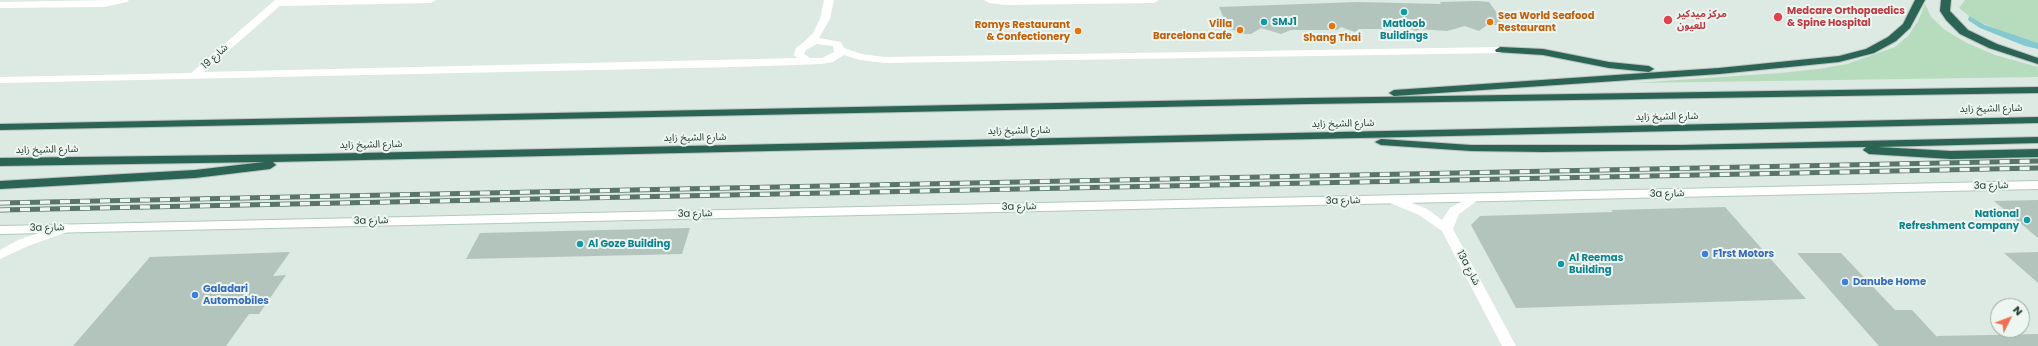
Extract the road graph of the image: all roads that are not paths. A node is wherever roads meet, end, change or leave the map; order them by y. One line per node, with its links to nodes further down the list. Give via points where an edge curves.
1 (124, 0): 11 (street, via 96,4)
2 (322, 0): 9 (street)
3 (431, 0): 9 (street)
4 (829, 0): 12 (street)
5 (989, 0): 6 (street)
6 (1154, 0)
7 (1920, 0): 21 (highway, via 1901,33 1870,50 1821,62)
8 (1946, 0): 19 (highway, via 1945,11 1964,32 1994,46)
9 (334, 1): 10 (street)
10 (280, 2): 13 (street, شارع 19)
11 (0, 6)
12 (825, 19): 14 (street); 15 (street, via 827,33)
13 (237, 39): 22 (street, شارع 19); 23 (street, شارع 19)
14 (809, 43): 15 (street, via 821,41); 17 (street)
15 (837, 46): 16 (street, via 860,57 884,60); 18 (street, via 839,54 829,60)
16 (1500, 50): 21 (highway, via 1550,53 1625,67)
17 (799, 51): 18 (street, via 799,55); 20 (street)
18 (808, 61): 20 (street)
19 (2038, 61)
20 (762, 63): 22 (street)
21 (1719, 71): 26 (highway, via 1439,89)
22 (208, 75): 23 (street)
23 (195, 76): 24 (street)
24 (0, 80)
25 (2038, 90): 26 (highway, شارع الشيخ زايد)
26 (1308, 101): 28 (highway, شارع الشيخ زايد)
27 (2038, 120): 29 (highway, شارع الشيخ زايد)
28 (0, 127)
29 (1326, 136): 31 (highway, via 1427,146 1508,149); 33 (highway, شارع الشيخ زايد)
30 (2038, 140): 31 (highway)
31 (1825, 145): 32 (highway, via 1921,154)
32 (2038, 153)
33 (314, 158): 34 (highway, شارع الشيخ زايد); 35 (highway, via 194,174)
34 (0, 162)
35 (0, 185)
36 (2038, 185): 37 (street, 3a شارع)
37 (1475, 198): 38 (street, 3a شارع); 40 (street, via 1454,210)
38 (1394, 200): 39 (street, 3a شارع); 40 (street, via 1423,212)
39 (65, 228): 41 (street, 3a شارع); 42 (street)
40 (1447, 229): 43 (street, 13a شارع)
41 (0, 230)
42 (0, 255)
43 (1509, 346)

